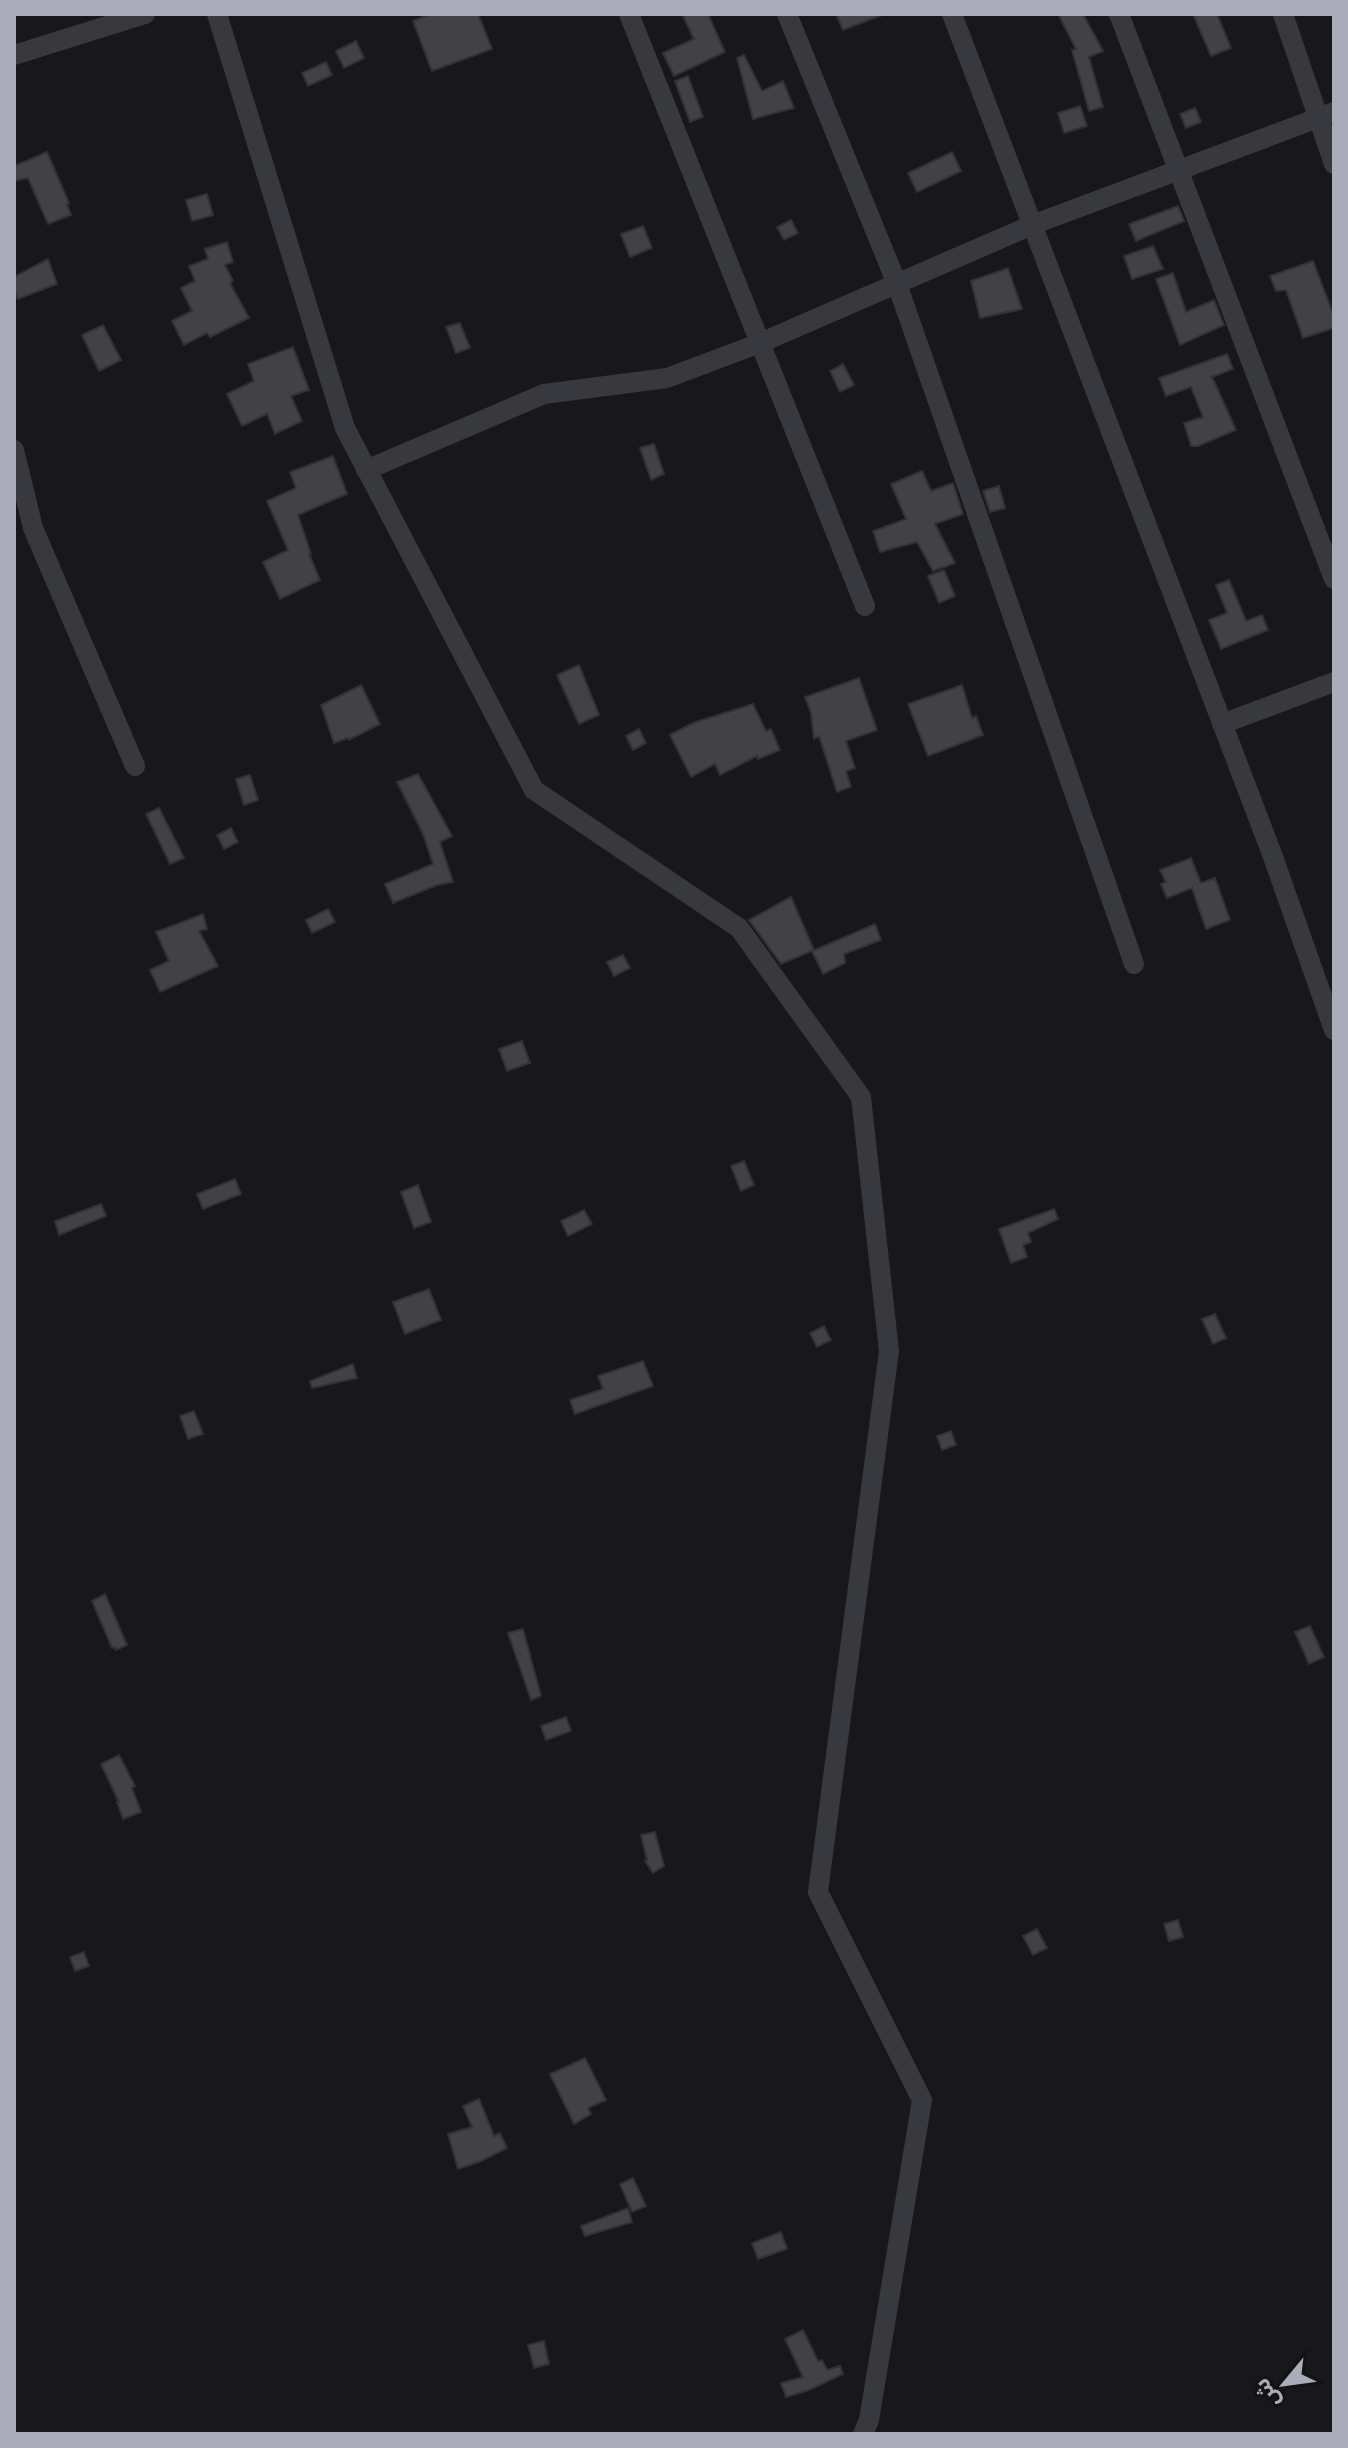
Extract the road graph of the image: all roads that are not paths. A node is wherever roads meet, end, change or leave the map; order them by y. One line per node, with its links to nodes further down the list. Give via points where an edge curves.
1 (145, 14): 8 (street)
2 (217, 14): 16 (street, via 345,428)
3 (787, 14): 13 (street)
4 (952, 14): 12 (street)
5 (1119, 14): 11 (street)
6 (1283, 14): 9 (street)
7 (636, 16): 14 (street)
8 (14, 55)
9 (1326, 115): 10 (street); 11 (street)
10 (1334, 164)
11 (1179, 170): 12 (street); 17 (street)
12 (1032, 225): 13 (street); 20 (street)
13 (897, 284): 14 (street); 22 (street)
14 (760, 343): 16 (street, via 667,378 544,394); 18 (street)
15 (14, 450): 21 (street, via 33,528)
16 (366, 470): 24 (street, via 534,790 739,928 861,1097 889,1351 818,1892 922,2100)
17 (1334, 579)
18 (865, 606)
19 (1334, 682): 20 (street)
20 (1222, 724): 23 (street)
21 (135, 766)
22 (1134, 964)
23 (1334, 1030)
24 (863, 2434)

